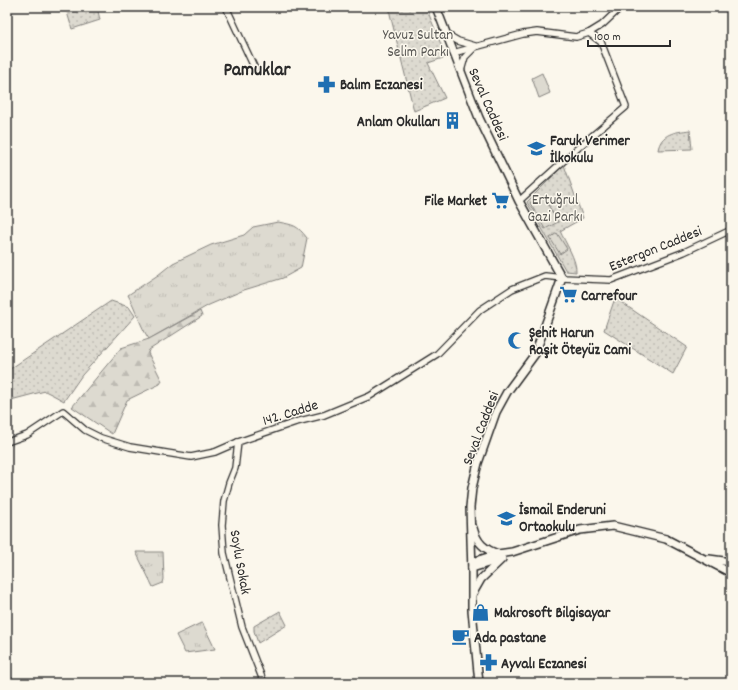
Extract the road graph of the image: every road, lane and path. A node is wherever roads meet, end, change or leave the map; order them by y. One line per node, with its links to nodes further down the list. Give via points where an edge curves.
1 (226, 7): 8 (street)
2 (436, 7): 5 (main road, Seval Caddesi)
3 (621, 7): 4 (street)
4 (589, 33): 6 (street, via 576,36 537,32); 10 (street, via 601,42 626,107)
5 (446, 34): 6 (street); 7 (main road, Seval Caddesi)
6 (475, 46): 7 (street); 9 (street, via 465,57)
7 (453, 53): 9 (main road, Seval Caddesi)
8 (255, 69)
9 (460, 73): 10 (main road, Seval Caddesi)
10 (520, 201): 12 (main road, Seval Caddesi)
11 (731, 230): 12 (street, Estergon Caddesi, via 684,252 611,280)
12 (562, 278): 14 (street, 142. Cadde, via 545,276 512,289 480,310 437,354 370,396 324,415); 15 (main road, Seval Caddesi, via 535,354 507,392 496,412 478,462 472,488)
13 (7, 442): 14 (street, 142. Cadde, via 27,435 63,411 85,430 130,447 191,457 215,452)
14 (238, 442): 22 (street, Soylu Sokak, via 235,468 224,501 224,553 242,627)
15 (470, 518): 16 (main road, via 475,536 481,545); 19 (main road, Seval Caddesi)
16 (500, 556): 17 (main road, via 580,530 613,526 666,539); 19 (main road); 21 (main road)
17 (703, 558): 18 (main road); 20 (main road)
18 (731, 562)
19 (472, 565): 21 (main road, Seval Caddesi)
20 (731, 573)
21 (472, 594): 23 (main road, Seval Caddesi)
22 (264, 683)
23 (479, 683)

